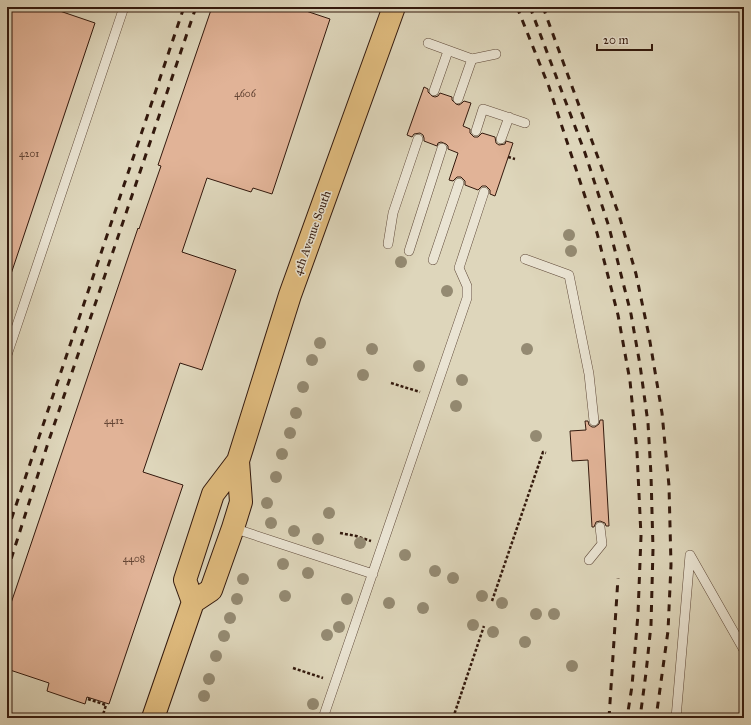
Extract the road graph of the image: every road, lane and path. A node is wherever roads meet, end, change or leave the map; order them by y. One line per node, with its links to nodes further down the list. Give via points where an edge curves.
1 (124, 7): 23 (lane)
2 (394, 7): 28 (main road, 4th Avenue South, via 290,295)
3 (428, 43): 4 (lane)
4 (448, 51): 6 (lane); 7 (lane)
5 (496, 54): 6 (lane)
6 (472, 59): 8 (lane)
7 (434, 90)
8 (458, 99)
9 (508, 117): 10 (lane); 11 (lane, via 483,109); 13 (lane)
10 (525, 123)
11 (476, 131)
12 (418, 139): 19 (lane, via 393,214)
13 (501, 139)
14 (442, 148): 20 (lane)
15 (508, 157): 16 (path)
16 (515, 159)
17 (458, 183): 22 (lane)
18 (484, 192): 34 (lane, via 459,268 467,286 467,298)
19 (388, 244)
20 (409, 251)
21 (525, 259): 26 (lane, via 569,275 590,374)
22 (433, 260)
23 (7, 355)
24 (391, 383): 25 (path)
25 (420, 392)
26 (594, 421)
27 (546, 453): 36 (path, via 543,452)
28 (238, 461): 30 (main road, 4th Avenue South, via 241,502); 35 (main road, 4th Avenue South, via 213,494 185,580)
29 (600, 527): 33 (lane, via 602,544)
30 (233, 528): 34 (lane); 35 (main road, 4th Avenue South, via 211,590)
31 (340, 533): 32 (path)
32 (371, 541)
33 (589, 560)
34 (373, 574): 44 (lane)
35 (193, 602): 43 (main road)
36 (492, 602)
37 (484, 626): 45 (path)
38 (744, 650): 46 (lane, via 690,555)
39 (294, 668): 40 (path)
40 (320, 677)
41 (88, 699): 42 (path, via 106,705)
42 (102, 718)
43 (153, 718)
44 (323, 718)
45 (453, 718)
46 (676, 718)

